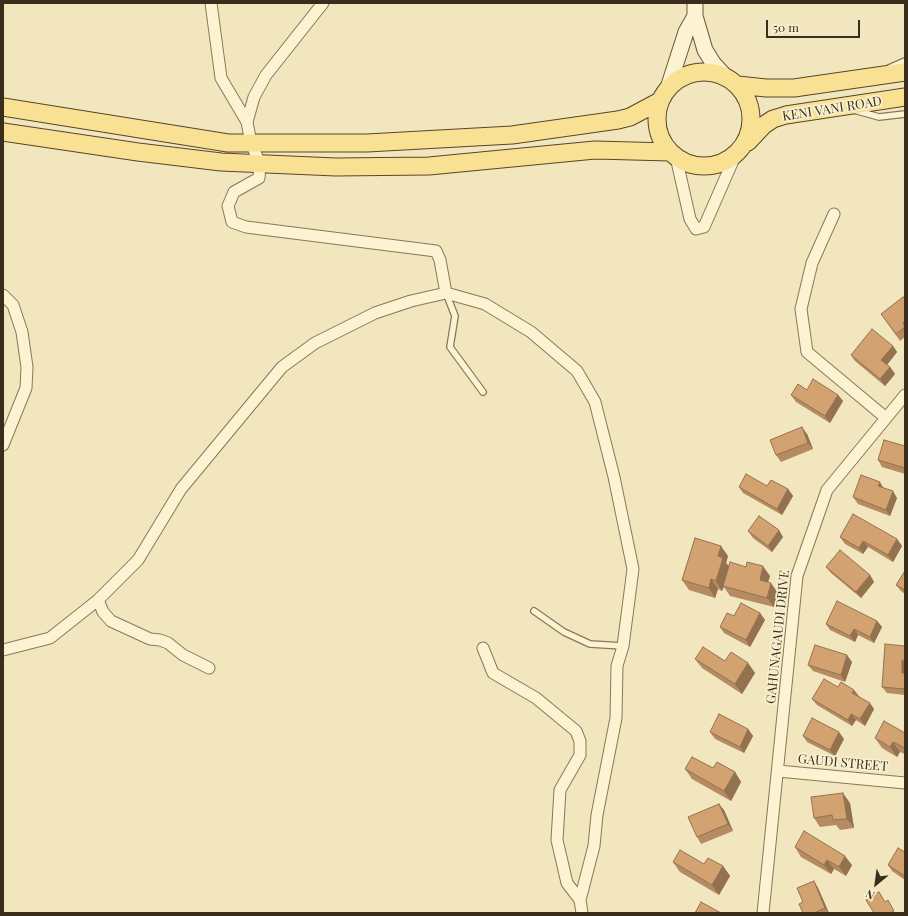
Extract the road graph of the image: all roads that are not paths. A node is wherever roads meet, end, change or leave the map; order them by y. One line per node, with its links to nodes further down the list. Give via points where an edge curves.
1 (211, 3): 13 (street, via 221,78)
2 (323, 3): 13 (street, via 266,75 254,97)
3 (695, 10): 7 (main road, via 708,56); 8 (main road)
4 (905, 61): 6 (lane)
5 (905, 72): 6 (main road, KENI VANI ROAD)
6 (865, 78): 7 (main road, KENI VANI ROAD, via 794,88 766,88)
7 (731, 80): 8 (main road, via 710,72 694,72 680,78); 16 (main road, via 747,98 752,113 751,129)
8 (664, 95): 15 (main road, via 624,118 512,135 367,143); 17 (main road, via 657,115 658,128 662,141)
9 (905, 97): 10 (main road, KENI VANI ROAD)
10 (841, 107): 12 (lane, via 879,117); 16 (main road, KENI VANI ROAD, via 773,119)
11 (3, 108): 15 (main road, via 228,143)
12 (905, 114)
13 (247, 122): 15 (street)
14 (3, 132): 18 (main road, via 138,152)
15 (252, 143): 18 (street)
16 (740, 150): 17 (main road, via 724,162 712,166 687,163); 17 (street, via 704,227 696,229 690,219)
17 (673, 155): 18 (main road, via 595,150 428,166 336,167)
18 (260, 164): 20 (street, via 259,178 234,192 228,206 232,222 436,251)
19 (834, 214): 24 (street, via 812,263 801,309 807,352)
20 (446, 293): 22 (lane, via 455,316 450,347); 26 (street, via 375,313 315,343 282,367 181,489 138,560); 28 (street, via 485,304 531,332 577,371 595,402 633,569)
21 (3, 295): 25 (street, via 13,305 22,332 27,367 26,388)
22 (483, 392)
23 (905, 395): 24 (street, GAHUNAGAUDI DRIVE)
24 (886, 418): 32 (street, GAHUNAGAUDI DRIVE, via 827,490 796,576)
25 (3, 445)
26 (98, 600): 30 (street, via 50,638); 31 (street, via 103,612 111,621 150,639 168,643 183,655)
27 (534, 611): 28 (lane, via 564,632 590,644)
28 (623, 646): 34 (street, via 617,666 616,718 597,815 594,846)
29 (483, 648): 34 (street, via 493,673 536,698 576,731 580,742 580,755 560,790 557,840 567,883)
30 (3, 650)
31 (209, 668)
32 (778, 771): 33 (street, GAUDI STREET); 36 (street, GAHUNAGAUDI DRIVE)
33 (905, 783)
34 (580, 900): 35 (street)
35 (582, 913)
36 (764, 913)

